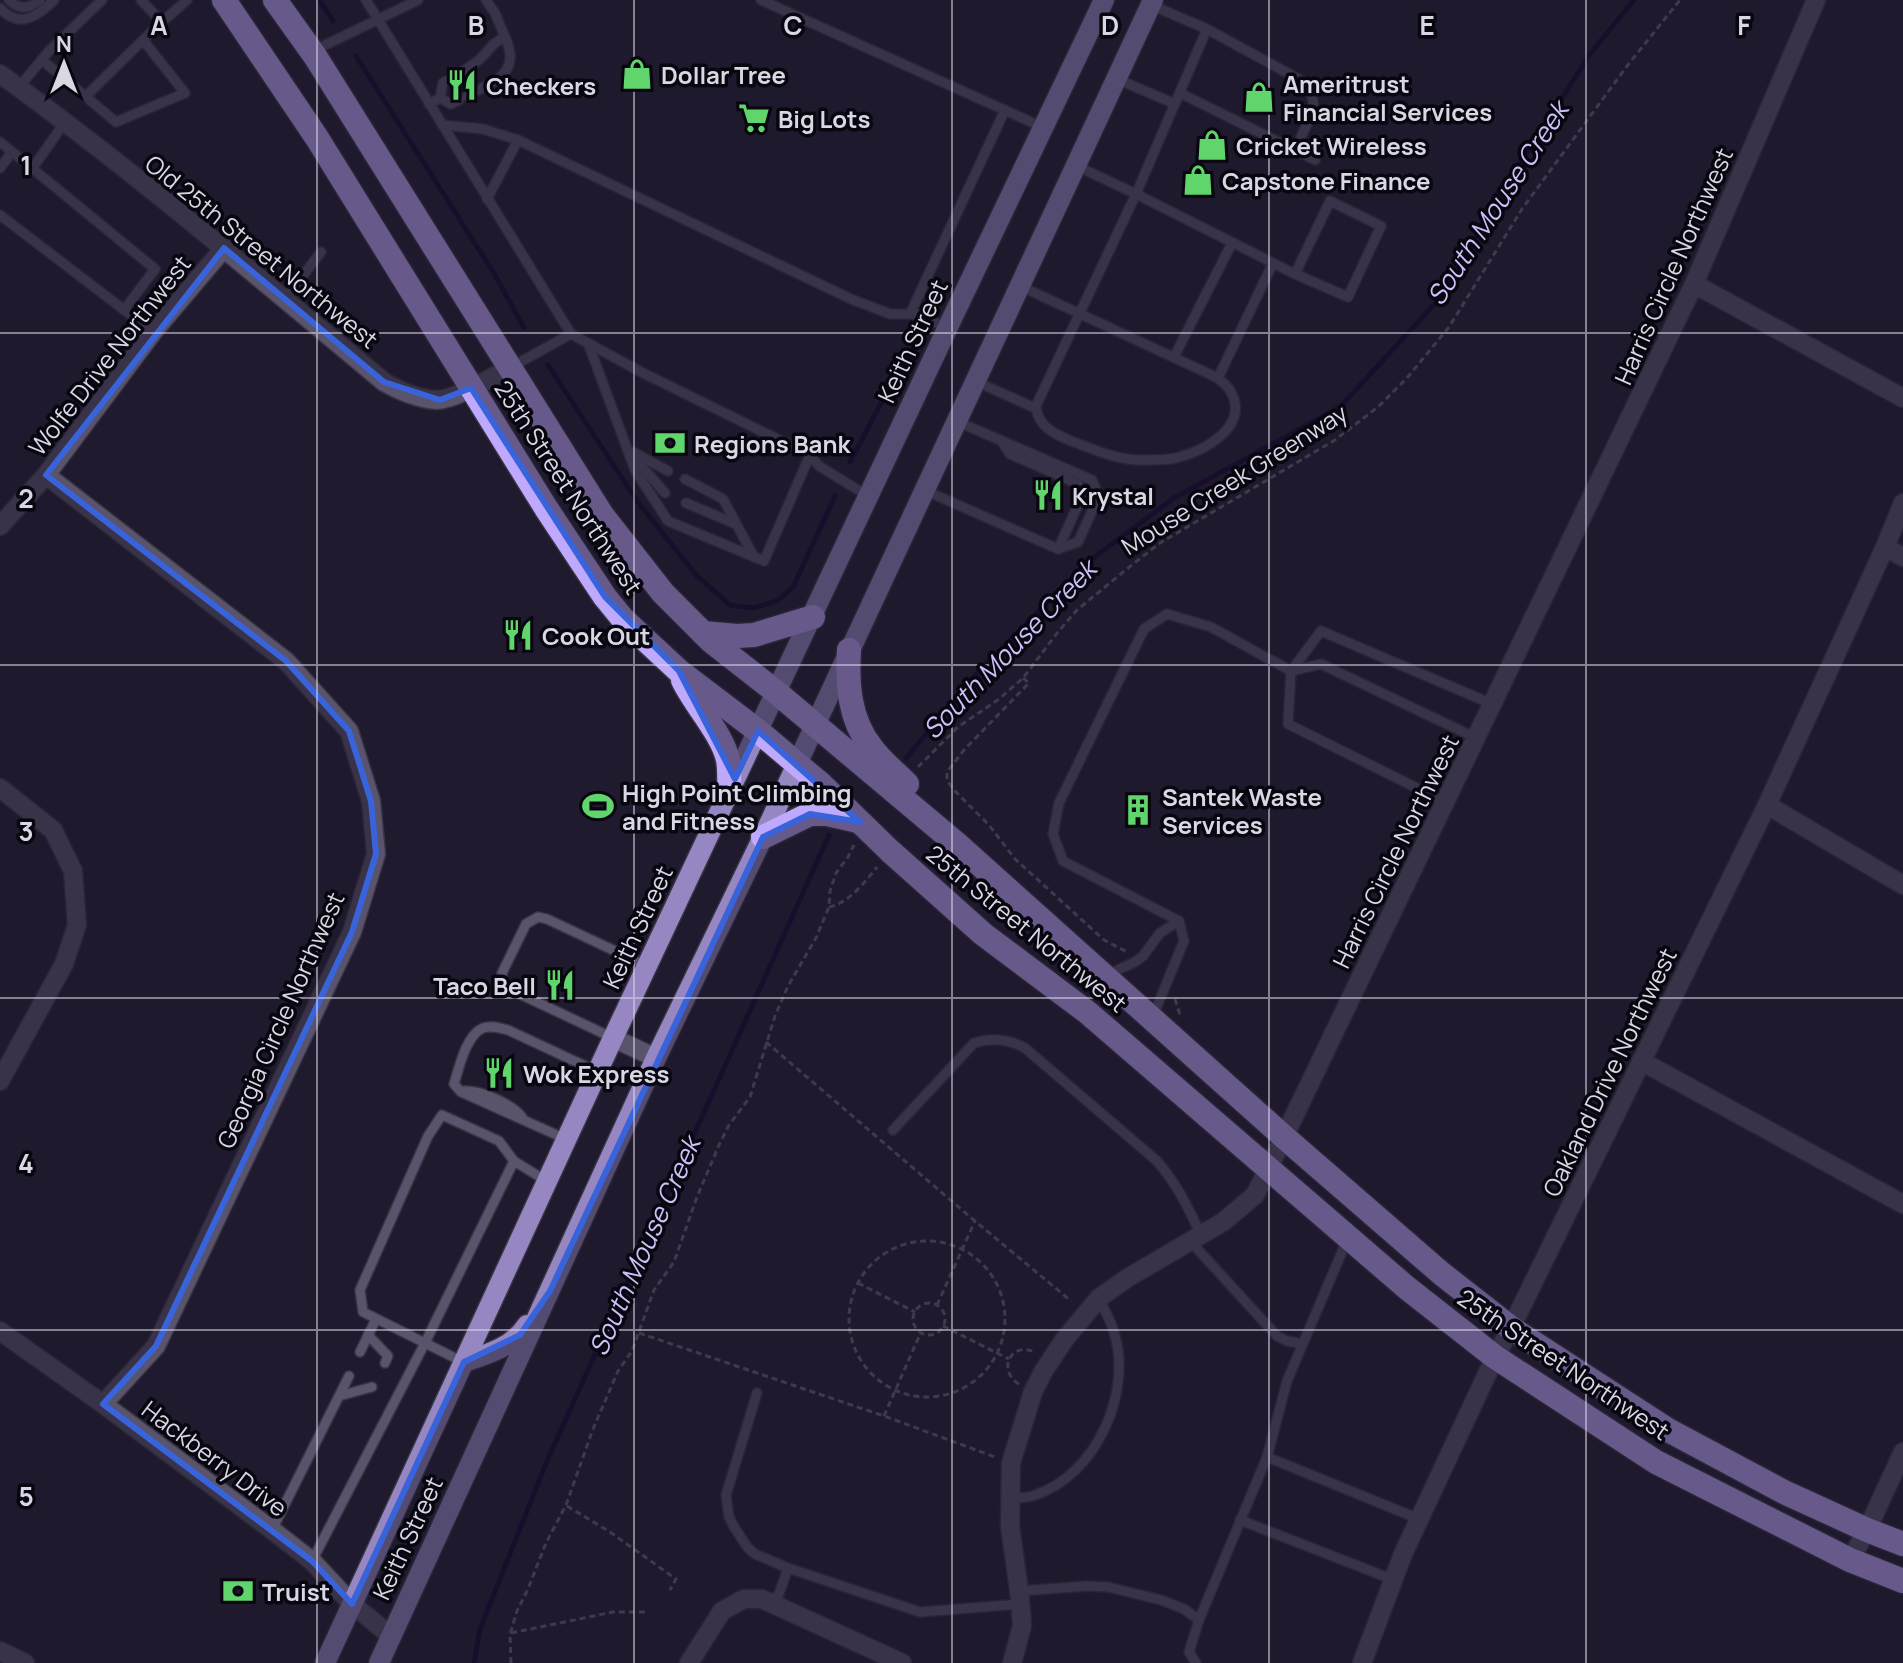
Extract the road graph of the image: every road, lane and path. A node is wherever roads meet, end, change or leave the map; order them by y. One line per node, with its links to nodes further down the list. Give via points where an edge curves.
1 (9, 0): 2 (lane, via 24,8)
2 (40, 0)
3 (54, 0): 17 (lane, via 28,19 15,20)
4 (102, 0): 24 (lane)
5 (141, 0): 19 (lane)
6 (187, 0): 19 (lane)
7 (224, 0): 67 (highway, 25th Street Northwest, via 317,138)
8 (275, 0): 23 (highway, 25th Street Northwest)
9 (366, 0): 18 (lane)
10 (418, 0): 18 (lane)
11 (486, 0): 21 (lane)
12 (761, 0): 33 (lane)
13 (1104, 0): 36 (main road, Keith Street)
14 (1680, 0): 93 (path, Mouse Creek Greenway, via 1522,209 1449,327 1407,378 1335,440 1151,550 1077,610)
15 (1816, 0): 53 (street, Harris Circle Northwest)
16 (1152, 2): 20 (lane); 26 (main road, Keith Street)
17 (0, 8)
18 (377, 20): 23 (lane); 31 (lane)
19 (162, 22): 22 (lane)
20 (1207, 29): 28 (lane); 37 (lane, via 1304,82 1314,96)
21 (505, 37): 30 (lane, via 443,83); 30 (lane, via 511,49 506,72 451,104)
22 (143, 40): 29 (lane); 29 (lane, via 185,93 116,122)
23 (312, 51): 64 (highway, 25th Street Northwest)
24 (42, 60): 27 (lane); 29 (lane)
25 (0, 74): 27 (street, Old 25th Street Northwest)
26 (1117, 79): 32 (lane); 42 (main road, Keith Street)
27 (19, 87): 34 (street, Old 25th Street Northwest)
28 (1180, 93): 32 (lane); 41 (lane)
29 (86, 96)
30 (440, 98): 31 (lane)
31 (429, 104): 35 (lane)
32 (1175, 104): 45 (lane)
33 (1005, 110): 36 (lane); 58 (lane)
34 (65, 121): 44 (lane); 49 (street, Old 25th Street Northwest)
35 (442, 125): 38 (lane, via 483,129); 46 (lane)
36 (1043, 127): 59 (main road, Keith Street)
37 (1301, 137)
38 (518, 140): 46 (lane); 58 (lane, via 851,299 890,314)
39 (0, 142): 40 (lane)
40 (12, 152): 43 (lane); 44 (lane)
41 (1315, 160)
42 (1077, 166): 45 (lane); 54 (main road, Keith Street)
43 (0, 168)
44 (32, 169): 56 (lane, via 155,269)
45 (1136, 194): 48 (lane); 57 (lane)
46 (487, 199): 61 (lane)
47 (0, 215): 56 (lane)
48 (1232, 243): 51 (lane); 63 (lane)
49 (224, 248): 55 (street, Old 25th Street Northwest); 60 (street, Wolfe Drive Northwest)
50 (321, 252): 55 (lane)
51 (1273, 263): 52 (lane); 65 (lane)
52 (1295, 274): 52 (lane, via 1348,297 1381,226 1330,201)
53 (1694, 284): 68 (street); 95 (street, Harris Circle Northwest)
54 (1020, 286): 57 (lane); 66 (main road, Keith Street)
55 (285, 299): 67 (street, Old 25th Street Northwest, via 384,382 406,394 440,400)
56 (124, 310): 60 (lane)
57 (1080, 313): 63 (lane); 69 (lane)
58 (910, 314): 59 (lane, via 921,314)
59 (947, 329): 79 (main road, Keith Street)
60 (153, 332): 75 (street, Wolfe Drive Northwest)
61 (571, 334): 62 (lane); 64 (lane)
62 (588, 343): 72 (lane); 73 (lane)
63 (1174, 357): 65 (lane)
64 (511, 367): 67 (street, Old 25th Street Northwest); 89 (highway, 25th Street Northwest, via 602,515 663,593)
65 (1218, 378): 69 (lane, via 1231,392 1235,408 1228,430 1176,458 1117,459 1045,427)
66 (975, 381): 69 (lane); 70 (main road, Keith Street)
67 (471, 388): 91 (highway, 25th Street Northwest, via 605,597)
68 (1903, 398)
69 (1036, 407)
70 (956, 421): 71 (lane); 77 (main road, Keith Street)
71 (1001, 440): 85 (lane, via 1010,454 1078,484 1083,494); 85 (lane, via 1092,480 1099,496 1078,542)
72 (627, 448): 74 (lane); 78 (lane); 86 (lane, via 668,521)
73 (810, 455): 79 (lane); 86 (lane, via 764,561)
74 (668, 471)
75 (46, 475): 83 (street, Wolfe Drive Northwest); 163 (street, Georgia Circle Northwest, via 286,661 349,731 371,801 376,854 352,932 156,1346)
76 (685, 479): 82 (lane, via 723,499)
77 (924, 490): 85 (lane); 90 (main road, Keith Street)
78 (665, 493)
79 (868, 496): 88 (main road, Keith Street)
80 (686, 503): 82 (lane)
81 (1903, 503): 84 (street, Oakland Drive Northwest)
82 (736, 524): 86 (lane)
83 (0, 526)
84 (1885, 547): 87 (street); 104 (street, Oakland Drive Northwest)
85 (1058, 549)
86 (754, 557)
87 (1903, 557)
88 (813, 617): 89 (highway, via 754,635); 94 (main road, Keith Street)
89 (703, 633): 94 (highway, 25th Street Northwest)
90 (849, 650): 96 (main road, Keith Street); 107 (highway, via 850,703 870,746)
91 (679, 671): 97 (highway, 25th Street Northwest); 102 (highway, via 720,739 728,760)
92 (1291, 671): 95 (lane, via 1321,631); 98 (lane, via 1321,664); 103 (lane, via 1288,724); 111 (lane, via 1211,627 1167,614 1144,629 1059,803 1053,834 1063,861)
93 (1023, 678): 100 (path, Mouse Creek Greenway, via 958,727); 112 (path, via 1029,683 964,750 947,780 1015,859)
94 (776, 692): 96 (highway, 25th Street Northwest); 97 (main road, Keith Street)
95 (1492, 704): 98 (street, Harris Circle Northwest)
96 (814, 725): 99 (main road, Keith Street); 107 (highway, 25th Street Northwest)
97 (758, 731): 99 (highway, 25th Street Northwest); 102 (main road, Keith Street)
98 (1476, 738): 103 (street, Harris Circle Northwest)
99 (796, 763): 105 (highway, 25th Street Northwest); 106 (main road, Keith Street)
100 (918, 767)
101 (0, 788): 123 (street, via 53,830 73,871 77,925 64,964)
102 (729, 793): 113 (main road, Keith Street)
103 (1445, 802): 125 (street, Harris Circle Northwest)
104 (1767, 805): 109 (street); 121 (street, Oakland Drive Northwest)
105 (857, 833): 106 (highway, via 827,814 810,814); 110 (path, via 836,873); 128 (highway, 25th Street Northwest, via 1087,1012)
106 (763, 837): 120 (main road, Keith Street)
107 (957, 844): 114 (highway, 25th Street Northwest)
108 (878, 866): 110 (path, via 850,895)
109 (1903, 885)
110 (829, 907): 119 (path)
111 (1179, 921): 112 (lane, via 1160,933); 115 (lane, via 1184,941)
112 (1135, 962): 114 (lane)
113 (647, 966): 118 (main road, Keith Street); 118 (lane, via 538,917 526,924 502,973 505,987)
114 (1104, 976): 116 (highway, 25th Street Northwest)
115 (1165, 988): 116 (lane); 117 (path, via 1174,996)
116 (1152, 1019): 125 (highway, 25th Street Northwest)
117 (1182, 1020)
118 (613, 1038): 120 (street); 122 (main road, Keith Street)
119 (766, 1042): 131 (path); 146 (path, via 750,1097 719,1145 674,1262 654,1290)
120 (656, 1058): 136 (main road, Keith Street)
121 (1641, 1061): 130 (street); 143 (street, Oakland Drive Northwest)
122 (598, 1072): 126 (main road, Keith Street); 126 (lane, via 508,1030 481,1028 468,1042 454,1084 461,1092)
123 (0, 1081)
124 (893, 1130): 133 (lane, via 974,1043 998,1039 1017,1044 1157,1161 1181,1192)
125 (1284, 1137): 128 (street, Harris Circle Northwest); 143 (highway, 25th Street Northwest)
126 (568, 1140): 129 (main road, Keith Street)
127 (514, 1161): 129 (lane); 141 (lane, via 499,1141 442,1115 360,1290 363,1312); 148 (lane)
128 (1268, 1168): 132 (highway, 25th Street Northwest); 133 (street, Harris Circle Northwest, via 1255,1195)
129 (548, 1182): 155 (main road, Keith Street)
130 (1903, 1204)
131 (975, 1221): 134 (path); 140 (path)
132 (1348, 1237): 149 (lane); 152 (highway, 25th Street Northwest)
133 (1196, 1238): 137 (street, Harris Circle Northwest); 149 (lane, via 1277,1336)
134 (962, 1249): 135 (path, via 940,1242 892,1249 872,1263); 138 (path); 151 (path, via 983,1263 1005,1306)
135 (858, 1283): 139 (path); 159 (path, via 850,1304 855,1348 866,1368)
136 (550, 1291): 155 (main road, via 520,1335); 187 (main road, Keith Street)
137 (1099, 1298): 140 (street, Harris Circle Northwest); 168 (lane, via 1117,1348 1119,1378 1112,1412 1095,1448 1060,1482)
138 (937, 1305): 139 (path, via 925,1304); 142 (path, via 944,1314)
139 (915, 1312): 145 (path, via 914,1323)
140 (1086, 1314): 154 (street, Harris Circle Northwest)
141 (376, 1319): 147 (lane); 148 (lane)
142 (943, 1326): 145 (path, via 934,1334); 151 (path)
143 (1511, 1328): 152 (street, Oakland Drive Northwest); 173 (highway, 25th Street Northwest, via 1668,1430)
144 (0, 1331): 163 (street, Hackberry Drive)
145 (921, 1332): 159 (path)
146 (639, 1333): 164 (path); 169 (path, via 593,1429)
147 (368, 1335): 150 (lane); 156 (lane, via 388,1356)
148 (425, 1343): 155 (lane); 176 (lane)
149 (1303, 1344): 166 (lane, via 1287,1381)
150 (360, 1352)
151 (998, 1354): 153 (path); 159 (path, via 968,1386 947,1395 924,1397)
152 (1495, 1357): 170 (street, Oakland Drive Northwest); 175 (highway, 25th Street Northwest, via 1656,1462)
153 (1009, 1359): 154 (path, via 1028,1349); 160 (path, via 1013,1380)
154 (1050, 1361): 160 (street, Harris Circle Northwest)
155 (464, 1362): 182 (main road, Keith Street)
156 (385, 1363)
157 (349, 1376): 162 (lane)
158 (372, 1387): 162 (lane)
159 (896, 1390): 164 (path)
160 (1033, 1392): 167 (street, Harris Circle Northwest)
161 (757, 1393): 177 (lane, via 726,1495 727,1507 748,1548)
162 (339, 1396): 172 (lane)
163 (103, 1404): 172 (street, Hackberry Drive)
164 (884, 1416): 167 (path)
165 (1903, 1452): 173 (street)
166 (1267, 1457): 170 (lane); 171 (lane)
167 (1011, 1463): 168 (street, Harris Circle Northwest)
168 (1010, 1499): 181 (street, Harris Circle Northwest)
169 (566, 1505): 180 (path, via 676,1579); 186 (path)
170 (1420, 1519): 178 (street, Oakland Drive Northwest)
171 (1240, 1520): 178 (lane); 185 (lane)
172 (272, 1530): 176 (street, Hackberry Drive)
173 (1867, 1530): 174 (highway, 25th Street Northwest); 175 (street)
174 (1903, 1544)
175 (1850, 1560): 179 (highway, 25th Street Northwest)
176 (312, 1561): 182 (street, Hackberry Drive)
177 (788, 1568): 181 (lane, via 920,1612); 183 (lane)
178 (1394, 1580): 197 (street, Oakland Drive Northwest)
179 (1903, 1581)
180 (670, 1590)
181 (1019, 1597): 185 (lane, via 1108,1587 1161,1600); 195 (street, Harris Circle Northwest, via 1022,1626)
182 (352, 1604): 187 (street, Hackberry Drive); 190 (main road, Keith Street)
183 (775, 1605): 193 (street, via 744,1599 722,1611); 194 (street)
184 (649, 1612): 186 (path, via 613,1612)
185 (1199, 1620): 196 (lane, via 1189,1652)
186 (510, 1634): 192 (path)
187 (391, 1636): 191 (main road, Keith Street)
188 (0, 1651): 189 (street)
189 (25, 1663)
190 (325, 1663)
191 (379, 1663)
192 (511, 1663)
193 (689, 1663)
194 (902, 1663)
195 (1012, 1663)
196 (1196, 1663)
197 (1362, 1663)

